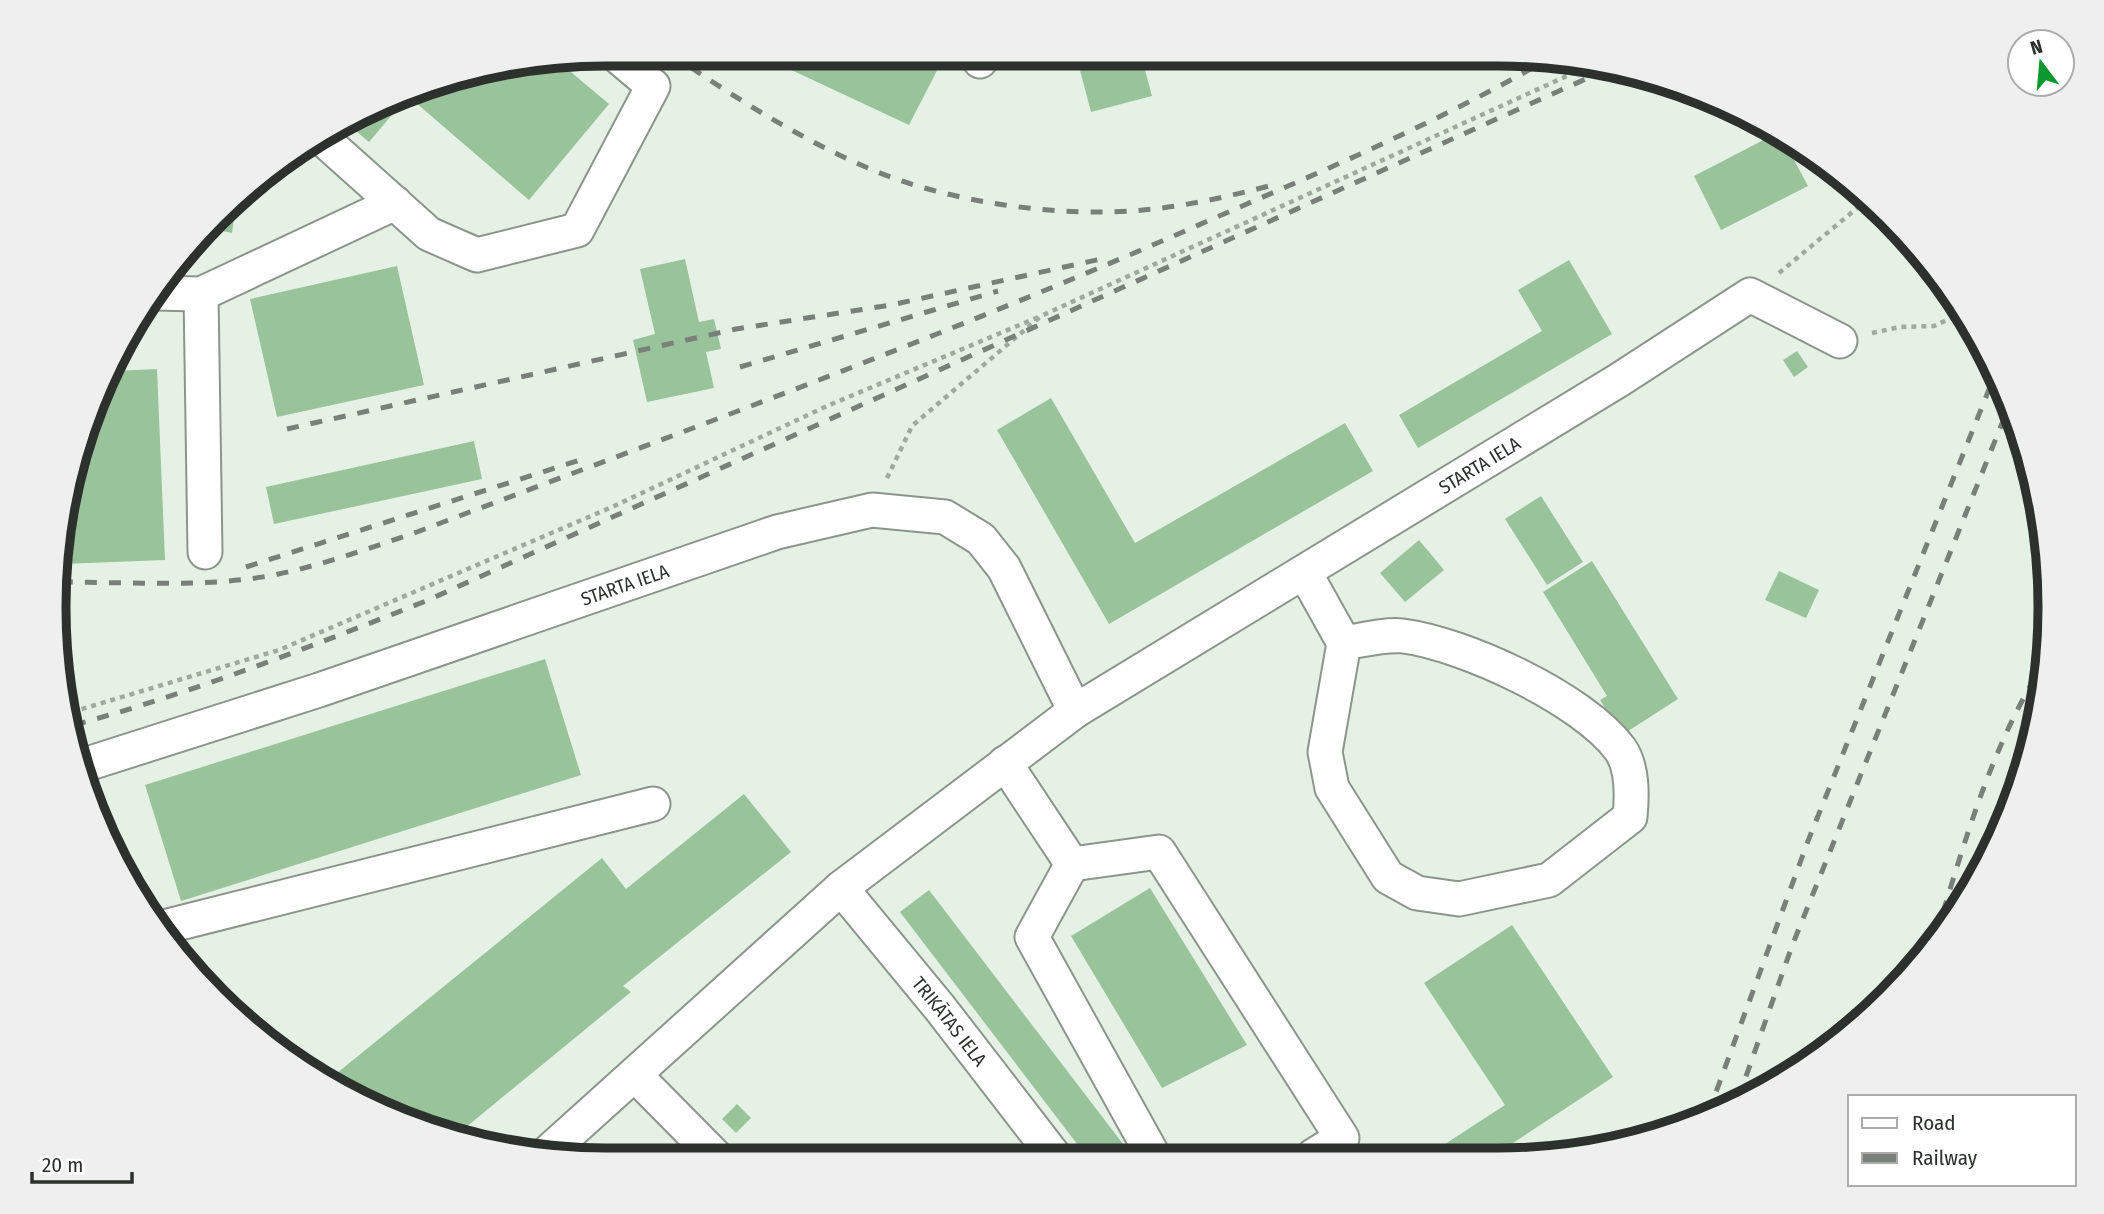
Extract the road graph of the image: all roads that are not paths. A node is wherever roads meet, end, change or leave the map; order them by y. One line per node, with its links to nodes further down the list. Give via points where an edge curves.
1 (629, 66): 3 (street, via 653,86 577,230 477,254 429,234)
2 (329, 144): 3 (street)
3 (395, 203): 5 (street)
4 (167, 294): 5 (street)
5 (201, 295): 7 (street)
6 (1840, 341): 8 (street, STARTA IELA, via 1750,295)
7 (205, 552)
8 (1305, 573): 9 (street); 10 (street, STARTA IELA)
9 (1345, 643): 9 (street, via 1325,752 1332,788 1388,877 1417,893 1459,899 1549,880 1630,817 1633,791 1622,750 1591,721 1529,679 1440,645 1401,636)
10 (1075, 711): 11 (street, STARTA IELA, via 1004,568 981,540 945,517 872,510 777,533); 12 (street, STARTA IELA)
11 (90, 763)
12 (1005, 763): 14 (street); 15 (street, STARTA IELA)
13 (653, 804): 16 (street)
14 (1072, 864): 19 (street, via 1159,852); 22 (street, via 1031,937)
15 (841, 888): 17 (street, STARTA IELA); 21 (street, TRIKĀTAS IELA)
16 (171, 925)
17 (635, 1074): 18 (street, STARTA IELA); 20 (street)
18 (556, 1145)
19 (1347, 1147)
20 (707, 1148)
21 (1048, 1148)
22 (1149, 1148)

